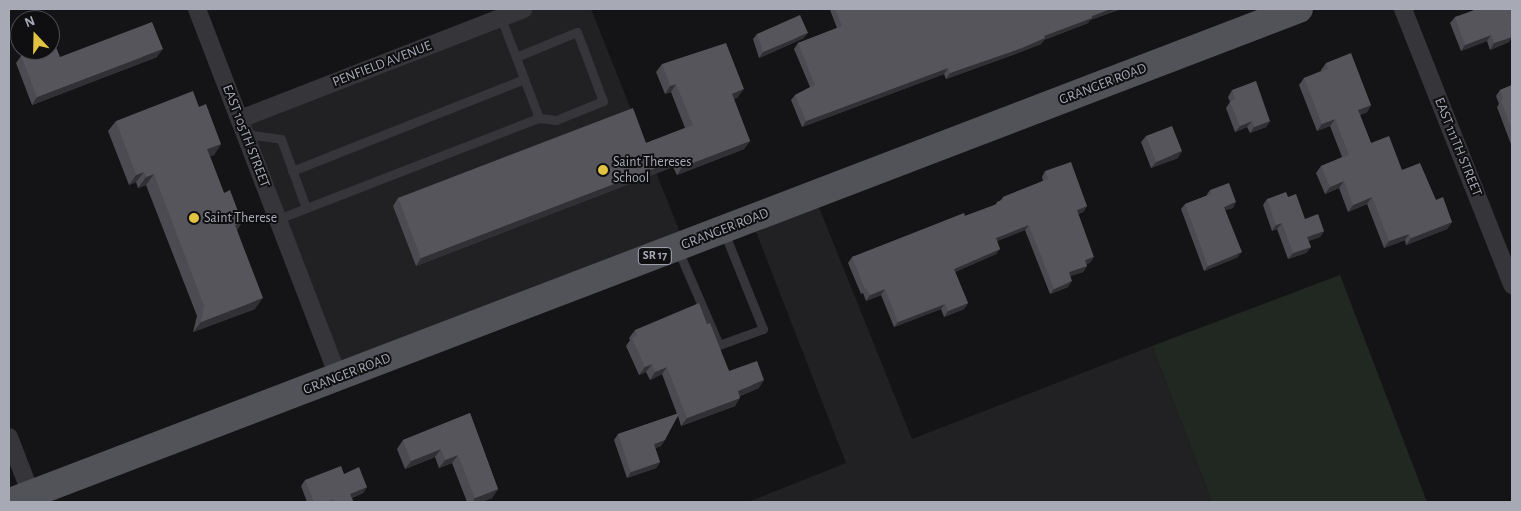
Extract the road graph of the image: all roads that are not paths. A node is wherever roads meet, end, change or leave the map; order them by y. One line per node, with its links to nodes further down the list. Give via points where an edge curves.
1 (197, 9): 9 (street, EAST 105TH STREET)
2 (523, 9): 5 (street, PENFIELD AVENUE)
3 (1299, 9): 13 (main road, GRANGER ROAD / SR 17)
4 (1403, 9): 15 (street, EAST 111TH STREET)
5 (500, 18): 6 (lane); 9 (street, PENFIELD AVENUE)
6 (516, 57): 7 (lane); 8 (lane, via 577,32 603,101 556,120)
7 (524, 79): 8 (lane); 10 (lane)
8 (539, 118): 11 (lane)
9 (243, 127): 10 (lane, via 281,139); 12 (street, EAST 105TH STREET)
10 (292, 170): 11 (lane)
11 (306, 208): 12 (lane)
12 (278, 219): 16 (street, EAST 105TH STREET)
13 (723, 230): 14 (main road, GRANGER ROAD / SR 17); 14 (lane, via 763,329 719,345)
14 (676, 248): 16 (main road, GRANGER ROAD / SR 17)
15 (1512, 285)
16 (338, 376): 18 (main road, GRANGER ROAD / SR 17)
17 (9, 437): 18 (street)
18 (21, 498)

